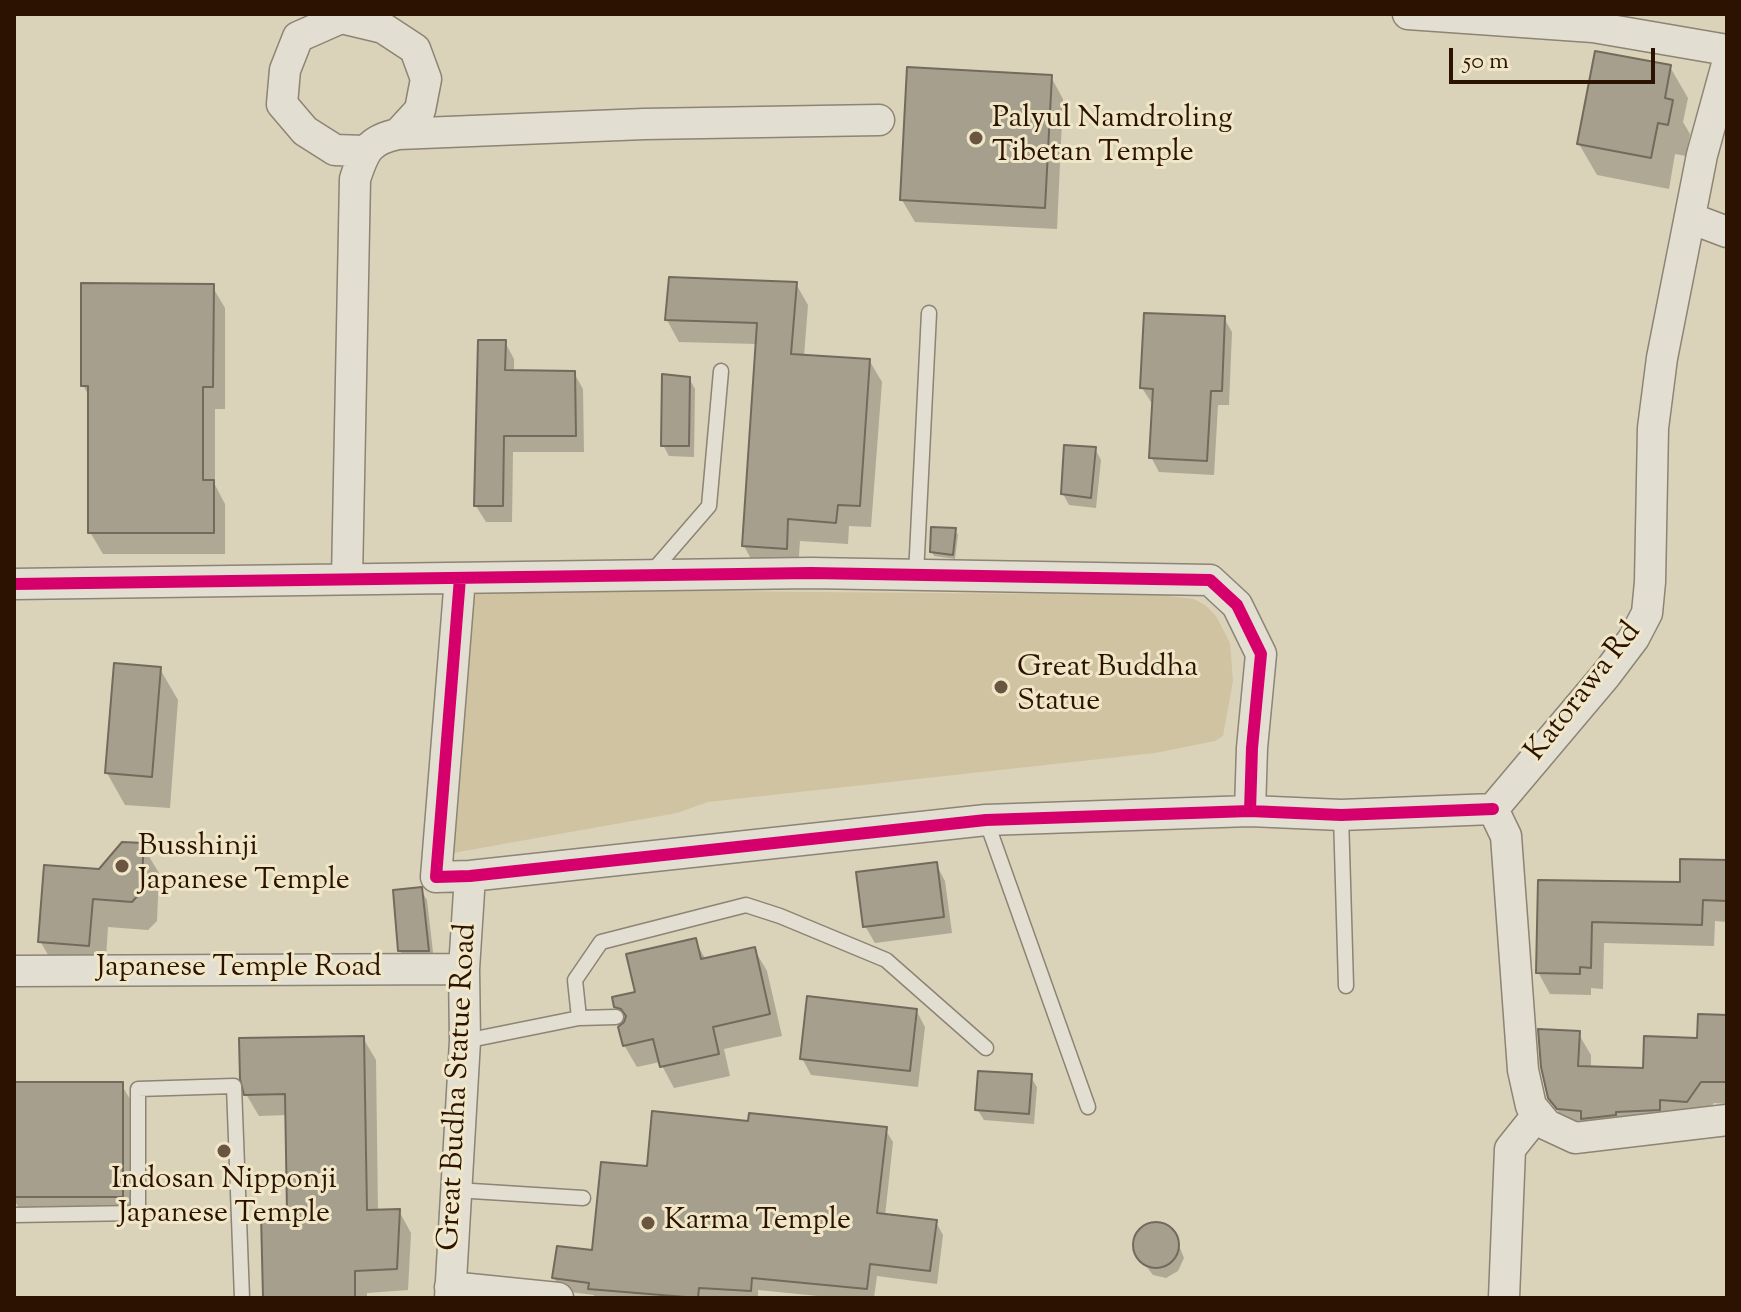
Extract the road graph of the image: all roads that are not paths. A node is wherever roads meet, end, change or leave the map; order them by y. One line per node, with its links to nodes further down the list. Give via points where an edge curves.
1 (1408, 14): 2 (street, via 1593,27)
2 (1727, 50)
3 (1727, 64): 7 (street, Katorawa Rd)
4 (879, 120): 5 (street)
5 (398, 134): 6 (street, via 382,137); 6 (street, via 420,110 426,79 415,49 383,28 341,18 298,37 285,70 282,104 305,131 335,150)
6 (364, 151): 14 (street, via 355,179)
7 (1690, 218): 8 (street); 16 (street, Katorawa Rd, via 1657,390 1647,613 1606,675)
8 (1727, 232)
9 (929, 313): 12 (lane)
10 (721, 371): 11 (lane, via 709,506)
11 (651, 574): 12 (street); 13 (street)
12 (916, 575): 17 (street, via 1210,580 1237,605 1261,654)
13 (460, 578): 14 (street); 20 (street, via 436,877)
14 (347, 579): 15 (street)
15 (14, 584)
16 (1493, 809): 18 (street); 29 (street, via 1506,836 1523,1070 1531,1106)
17 (1250, 811): 18 (street); 19 (street)
18 (1341, 815): 23 (lane)
19 (986, 820): 20 (street); 28 (lane)
20 (470, 876): 21 (street, Great Budha Statue Road)
21 (464, 969): 22 (street, Japanese Temple Road); 26 (street, Great Budha Statue Road)
22 (14, 971)
23 (1346, 986)
24 (616, 1017): 25 (lane)
25 (579, 1018): 26 (lane); 27 (lane, via 575,980 601,942 746,905 886,960)
26 (465, 1041): 31 (street, Great Budha Statue Road)
27 (986, 1048)
28 (1088, 1107)
29 (1538, 1114): 30 (street, via 1547,1125 1575,1138); 37 (street, via 1510,1149)
30 (1727, 1120)
31 (456, 1190): 32 (lane); 34 (street, Great Budha Statue Road)
32 (583, 1198)
33 (14, 1215): 35 (lane, via 138,1213 138,1089 234,1086)
34 (450, 1293): 36 (street)
35 (242, 1298)
36 (558, 1298)
37 (1504, 1298)

